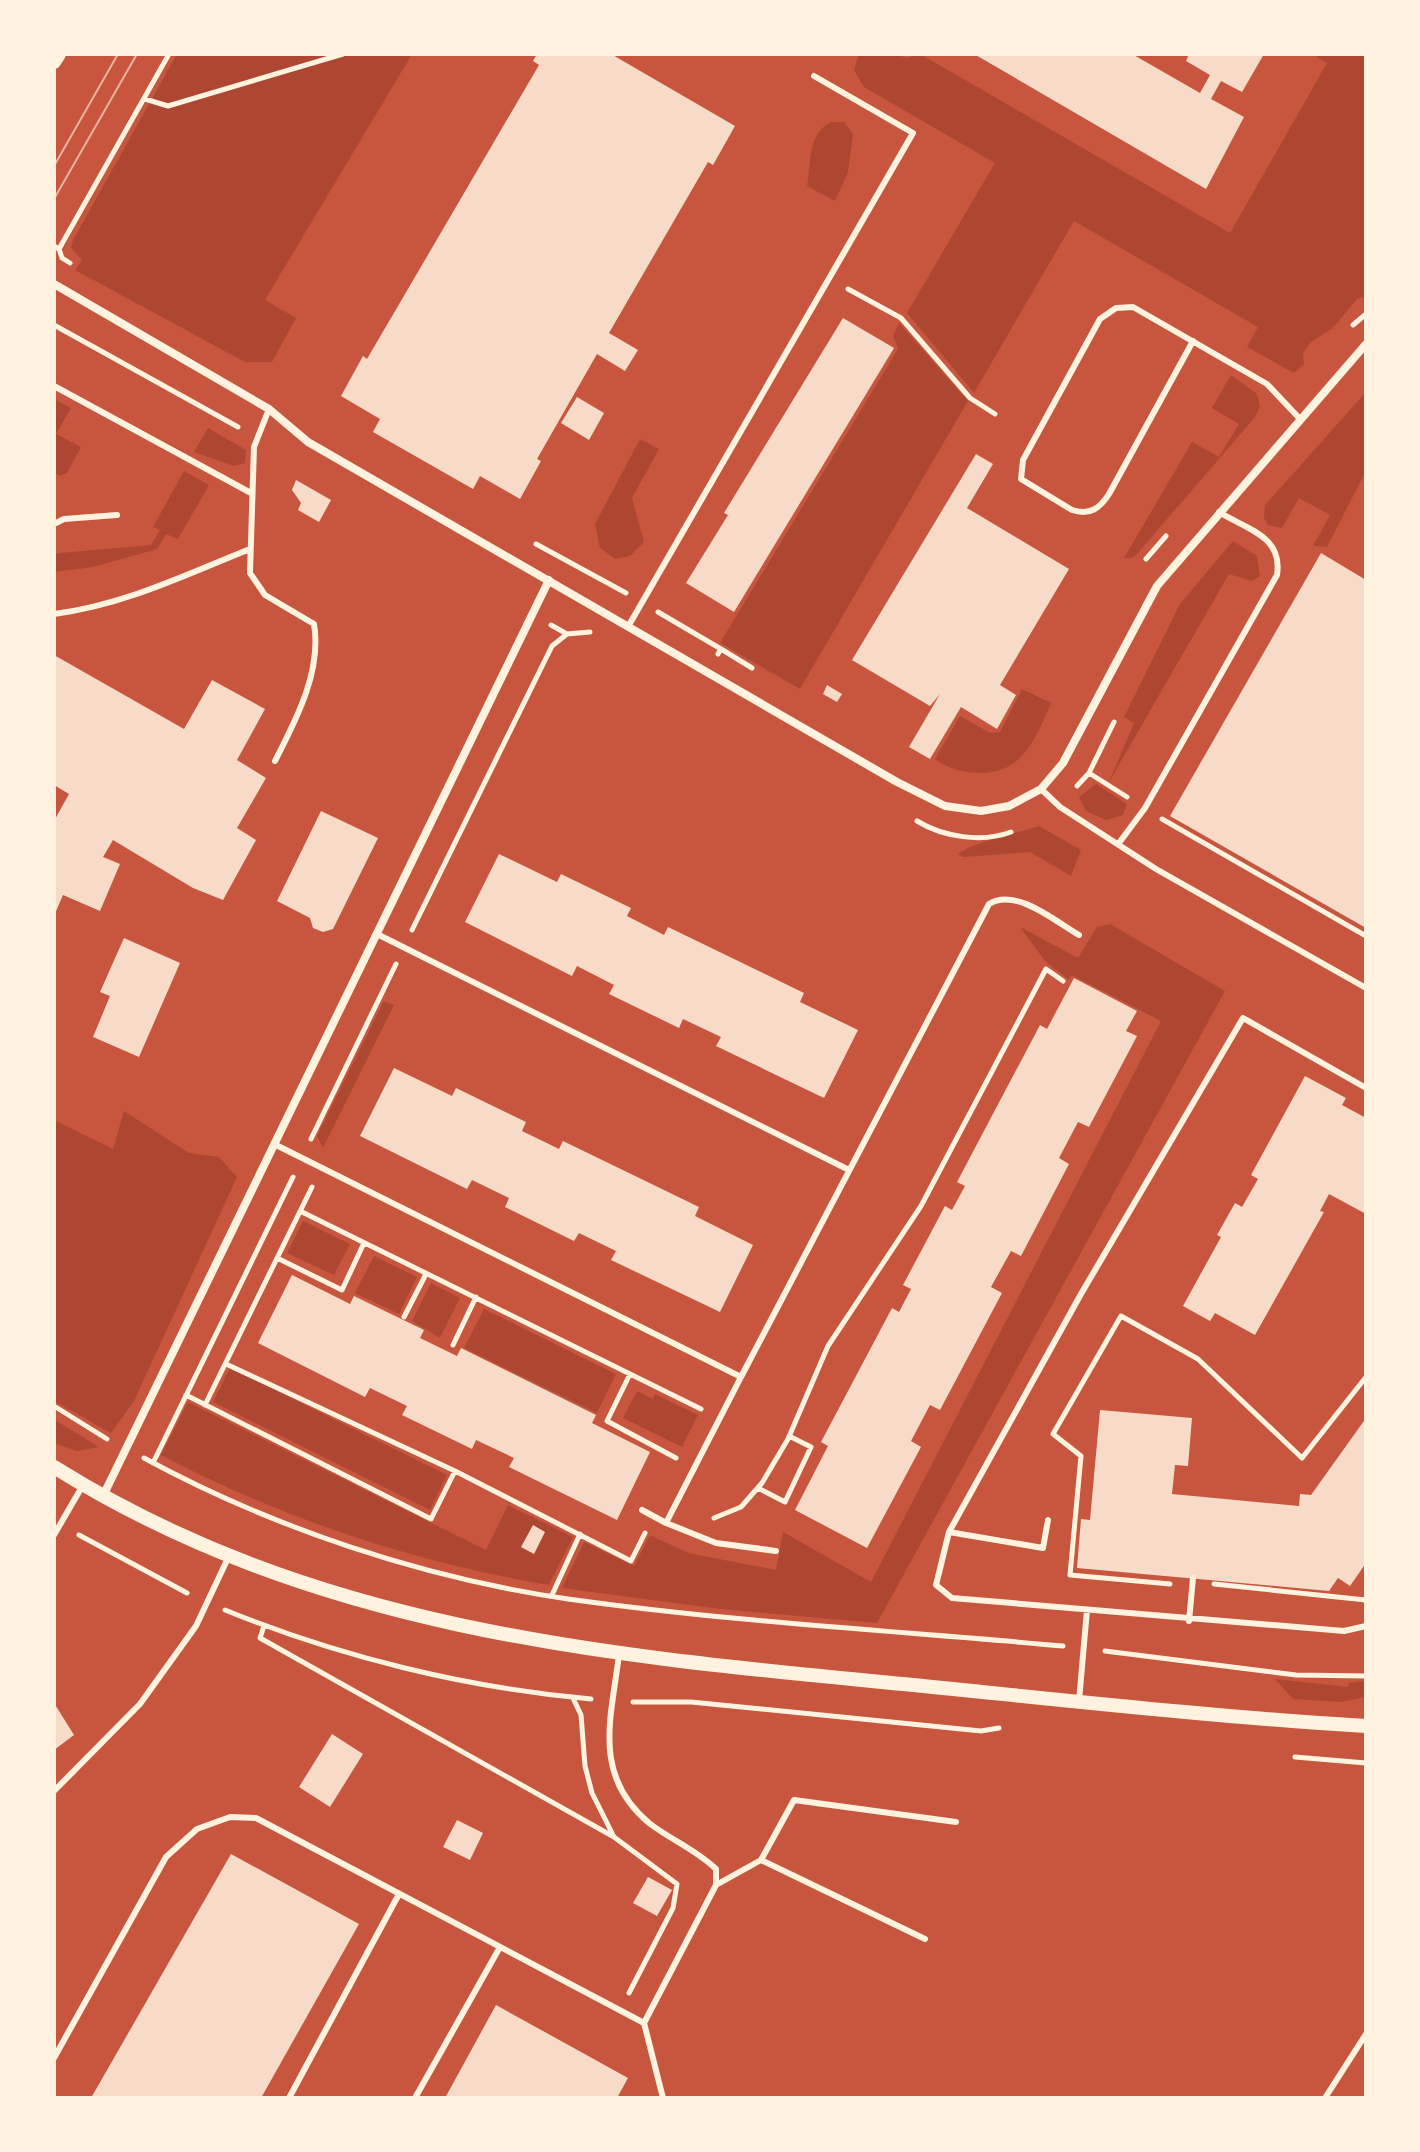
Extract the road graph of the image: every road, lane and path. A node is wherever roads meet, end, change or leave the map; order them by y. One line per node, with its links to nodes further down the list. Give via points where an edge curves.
1 (59, 54): 4 (street)
2 (169, 54): 6 (path)
3 (343, 54): 6 (path, via 168,106)
4 (54, 62)
5 (814, 76): 9 (lane, via 913,133)
6 (145, 99): 7 (path)
7 (57, 248): 8 (path, via 70,265)
8 (84, 271)
9 (829, 279): 17 (path, via 901,318 970,398); 28 (lane)
10 (54, 284): 16 (street)
11 (1366, 314): 12 (path)
12 (1344, 334)
13 (1193, 341): 13 (lane, via 1133,307 1104,314 1023,460 1021,479 1072,510 1096,510); 18 (lane, via 1267,384)
14 (1366, 344): 18 (street)
15 (54, 386): 19 (lane)
16 (269, 409): 19 (lane, via 254,447); 27 (street, via 308,442)
17 (995, 414)
18 (1300, 419): 20 (street)
19 (251, 493): 25 (lane)
20 (1219, 512): 36 (street, via 1150,597 1063,763); 37 (lane, via 1274,545 1280,558 1277,575 1145,808)
21 (117, 515): 22 (lane)
22 (54, 524)
23 (1169, 533): 26 (path)
24 (527, 540): 28 (path)
25 (250, 549): 29 (lane, via 164,586 92,609); 35 (lane, via 255,585 314,624 317,640 303,704)
26 (1144, 561)
27 (549, 580): 30 (street); 38 (street)
28 (642, 602): 30 (lane); 32 (path)
29 (54, 614)
30 (629, 625): 33 (street)
31 (567, 634): 40 (path, via 552,646)
32 (721, 649): 33 (path); 34 (path)
33 (709, 671): 36 (street, via 935,803 981,811 1009,806)
34 (760, 673)
35 (275, 761)
36 (1041, 789): 37 (lane)
37 (1119, 843): 42 (lane)
38 (377, 934): 40 (lane); 44 (street)
39 (1079, 935): 47 (lane, via 1016,899 989,904)
40 (404, 947): 45 (path); 47 (lane)
41 (1063, 981): 63 (path, via 1046,969 921,1206 828,1346)
42 (1366, 988)
43 (1366, 1088): 78 (lane, via 1243,1018)
44 (274, 1144): 45 (lane); 64 (street)
45 (302, 1158): 46 (lane); 59 (path)
46 (321, 1168): 48 (path); 57 (lane)
47 (849, 1170): 57 (lane)
48 (300, 1211): 49 (path); 50 (path)
49 (364, 1243): 50 (path, via 342,1290); 51 (path)
50 (277, 1258): 55 (path)
51 (426, 1274): 52 (path); 53 (path)
52 (476, 1297): 54 (path); 56 (path)
53 (404, 1317)
54 (453, 1345)
55 (226, 1364): 60 (path); 68 (path)
56 (630, 1374): 62 (path, via 706,1411); 65 (path, via 607,1421)
57 (741, 1377): 75 (lane)
58 (1366, 1377): 89 (path, via 1302,1458 1198,1359 1121,1316 1053,1434 1081,1456 1070,1575 1181,1585)
59 (186, 1395): 60 (path); 66 (path)
60 (205, 1405): 68 (path, via 431,1519)
61 (54, 1406): 64 (path)
62 (700, 1423)
63 (789, 1436): 70 (path); 70 (path, via 811,1447 785,1502)
64 (126, 1449): 66 (path); 71 (street)
65 (682, 1461)
66 (153, 1463): 85 (path, via 259,1512 394,1561)
67 (54, 1467): 69 (street)
68 (455, 1471): 79 (path)
69 (83, 1485): 71 (street); 76 (lane)
70 (758, 1488): 77 (path, via 741,1507)
71 (103, 1496): 82 (street)
72 (642, 1510): 73 (lane)
73 (653, 1516): 75 (lane); 79 (path, via 631,1561)
74 (1048, 1520): 78 (lane, via 1043,1548)
75 (666, 1523): 77 (lane)
76 (60, 1524): 80 (lane); 87 (path)
77 (684, 1532): 81 (lane, via 716,1543)
78 (949, 1532): 88 (lane, via 936,1577 942,1594)
79 (580, 1534): 85 (path)
80 (54, 1535)
81 (776, 1551)
82 (229, 1556): 87 (lane); 94 (street, via 384,1608 495,1635)
83 (1193, 1578): 90 (lane)
84 (1212, 1584): 86 (path)
85 (552, 1595): 93 (path)
86 (1366, 1600)
87 (206, 1602): 91 (path); 103 (lane, via 196,1626 140,1704)
88 (1087, 1610): 89 (lane); 93 (lane)
89 (1177, 1619): 90 (lane)
90 (1189, 1621): 92 (lane, via 1344,1631)
91 (264, 1626): 96 (path, via 428,1672); 105 (path, via 260,1638)
92 (1366, 1626)
93 (1083, 1648): 95 (path, via 1296,1675); 98 (lane)
94 (619, 1655): 97 (lane); 98 (street)
95 (1366, 1676)
96 (572, 1697): 97 (path); 105 (path, via 581,1715 592,1793)
97 (613, 1701): 100 (path, via 691,1702 981,1731); 107 (lane, via 609,1763 617,1784 651,1825 697,1851 716,1869)
98 (1079, 1701): 99 (street)
99 (1366, 1726)
100 (999, 1728)
101 (1295, 1757): 102 (path)
102 (1366, 1763)
103 (54, 1791)
104 (956, 1822): 106 (lane, via 794,1800)
105 (614, 1837): 111 (path, via 677,1884 673,1908)
106 (761, 1860): 107 (lane); 109 (lane)
107 (716, 1885): 112 (lane)
108 (399, 1894): 110 (lane); 114 (lane, via 256,1818 230,1817 197,1829 166,1857); 115 (lane)
109 (925, 1939)
110 (500, 1947): 111 (lane); 116 (lane)
111 (620, 2010): 112 (lane)
112 (644, 2023): 117 (lane)
113 (1366, 2034): 118 (lane)
114 (54, 2058)
115 (289, 2098)
116 (415, 2098)
117 (663, 2098)
118 (1325, 2098)

